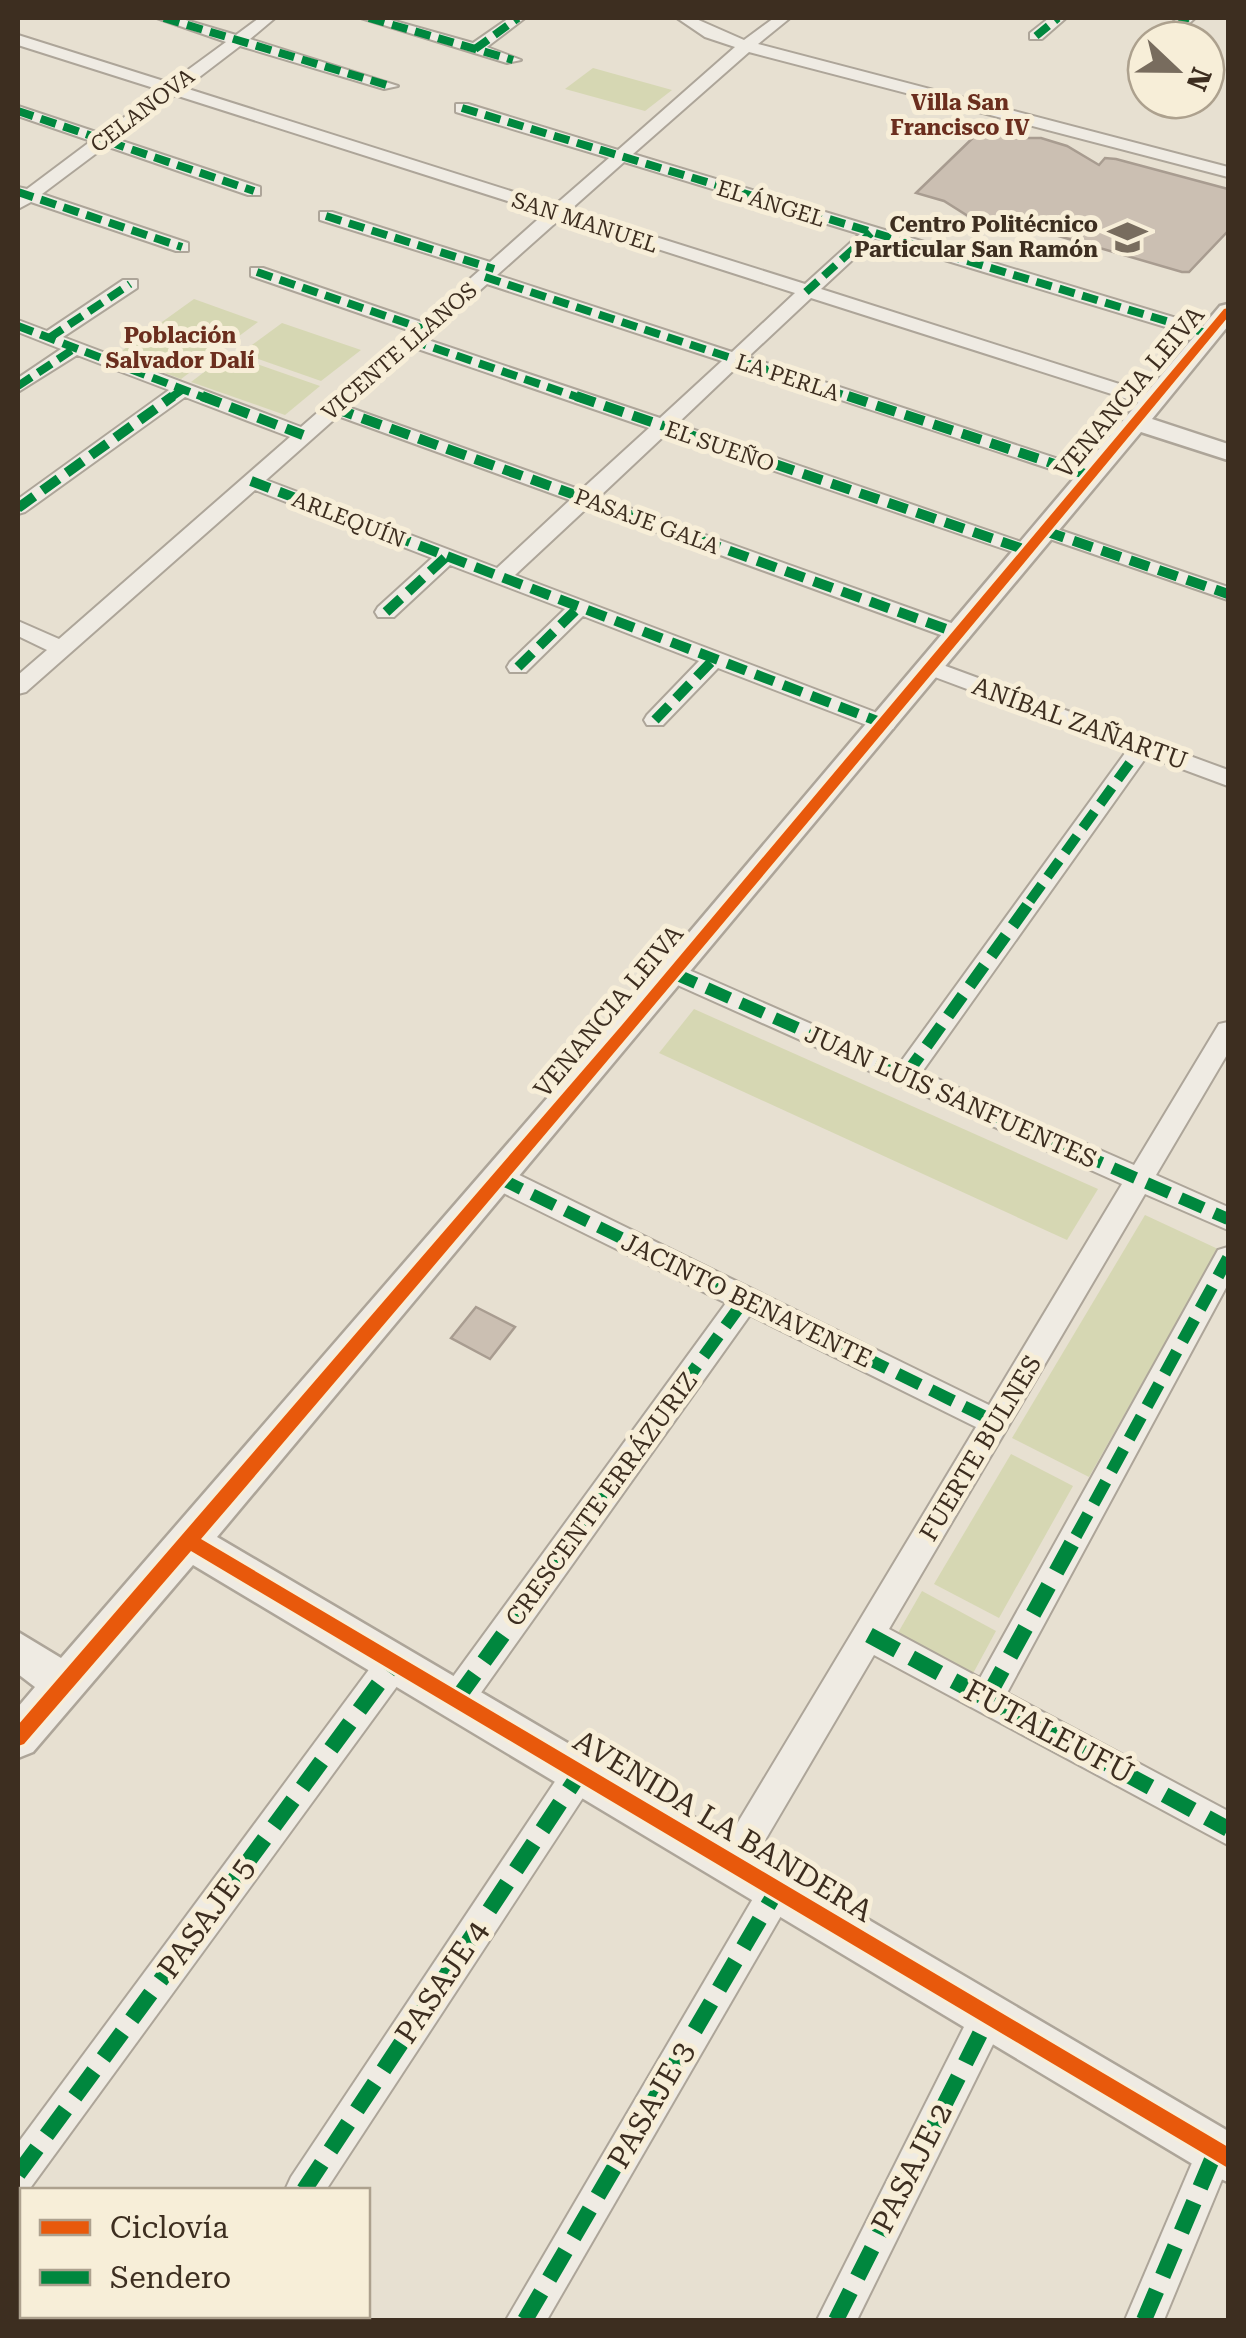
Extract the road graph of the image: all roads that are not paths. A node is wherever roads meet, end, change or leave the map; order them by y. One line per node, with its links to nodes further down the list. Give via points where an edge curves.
1 (164, 18): 11 (street)
2 (268, 18): 11 (street, CELANOVA)
3 (368, 18): 8 (street)
4 (518, 18): 13 (street)
5 (684, 18): 12 (street)
6 (782, 18): 12 (street, VICENTE LLANOS)
7 (1058, 18): 9 (street)
8 (392, 20): 13 (street)
9 (1036, 36)
10 (18, 40): 16 (street, SAN MANUEL)
11 (237, 40): 15 (street); 16 (street, CELANOVA)
12 (746, 46): 20 (street, VICENTE LLANOS); 21 (street)
13 (475, 49): 14 (street)
14 (512, 60)
15 (390, 86)
16 (170, 89): 19 (street, CELANOVA); 24 (street, SAN MANUEL)
17 (462, 108): 20 (street, EL ÁNGEL)
18 (18, 111): 19 (street)
19 (103, 139): 22 (street); 23 (street, CELANOVA)
20 (620, 156): 24 (street, VICENTE LLANOS); 26 (street, EL ÁNGEL)
21 (1228, 172)
22 (254, 191)
23 (21, 197): 27 (street)
24 (558, 214): 29 (street, VICENTE LLANOS); 31 (street, SAN MANUEL)
25 (326, 216): 29 (street, LA PERLA)
26 (870, 233): 31 (street); 32 (street, EL ÁNGEL)
27 (182, 247)
28 (257, 272): 34 (street, EL SUEÑO)
29 (490, 273): 34 (street, VICENTE LLANOS); 37 (street, LA PERLA)
30 (130, 284): 35 (street)
31 (806, 292): 37 (street); 41 (street, SAN MANUEL)
32 (1219, 322): 41 (street, VENANCIA LEIVA)
33 (18, 326): 35 (street)
34 (418, 335): 40 (street, VICENTE LLANOS); 42 (street, EL SUEÑO)
35 (49, 338): 36 (street)
36 (75, 348): 38 (street); 39 (street)
37 (734, 359): 42 (street); 45 (street, LA PERLA)
38 (18, 386)
39 (183, 389): 43 (street); 48 (street)
40 (334, 408): 43 (street, VICENTE LLANOS); 47 (street, PASAJE GALA)
41 (1144, 412): 44 (street); 45 (street, VENANCIA LEIVA)
42 (662, 426): 47 (street); 49 (street, EL SUEÑO)
43 (303, 435): 46 (street, VICENTE LLANOS)
44 (1228, 452)
45 (1091, 476): 49 (street, VENANCIA LEIVA)
46 (251, 481): 50 (street, ARLEQUÍN); 57 (street, VICENTE LLANOS)
47 (584, 499): 51 (street); 56 (street, PASAJE GALA)
48 (18, 508)
49 (1037, 542): 52 (street, EL SUEÑO); 56 (street, VENANCIA LEIVA)
50 (447, 556): 51 (street, ARLEQUÍN); 54 (street, ARLEQUÍN)
51 (500, 576): 53 (street, ARLEQUÍN)
52 (1228, 594)
53 (579, 607): 58 (street, ARLEQUÍN); 59 (street)
54 (386, 612)
55 (18, 628): 57 (street)
56 (960, 634): 60 (street, VENANCIA LEIVA)
57 (63, 648): 61 (street, VICENTE LLANOS)
58 (714, 659): 62 (street); 63 (street, ARLEQUÍN)
59 (518, 667)
60 (932, 668): 63 (street, VENANCIA LEIVA); 64 (street, ANÍBAL ZAÑARTU)
61 (18, 688)
62 (655, 720)
63 (885, 724): 66 (street, VENANCIA LEIVA)
64 (1142, 746): 65 (street, ANÍBAL ZAÑARTU); 68 (street)
65 (1228, 778)
66 (674, 973): 68 (street, JUAN LUIS SANFUENTES); 69 (street, VENANCIA LEIVA)
67 (1228, 1031): 70 (street, FUERTE BULNES)
68 (905, 1076): 70 (street, JUAN LUIS SANFUENTES)
69 (499, 1178): 73 (street, JACINTO BENAVENTE); 75 (street, VENANCIA LEIVA)
70 (1140, 1180): 71 (street, JUAN LUIS SANFUENTES); 74 (street, FUERTE BULNES)
71 (1228, 1219)
72 (1228, 1258): 80 (street)
73 (746, 1299): 74 (street, JACINTO BENAVENTE); 81 (street, CRESCENTE ERRÁZURIZ)
74 (996, 1422): 76 (street, FUERTE BULNES)
75 (190, 1542): 78 (street, AVENIDA LA BANDERA); 79 (street, VENANCIA LEIVA)
76 (869, 1635): 80 (street, FUTALEUFÚ); 85 (street, FUERTE BULNES)
77 (18, 1651): 79 (street)
78 (394, 1663): 81 (street, AVENIDA LA BANDERA); 89 (street, PASAJE 5)
79 (65, 1684): 82 (street, VENANCIA LEIVA)
80 (987, 1698): 84 (street, FUTALEUFÚ)
81 (456, 1700): 83 (street, AVENIDA LA BANDERA)
82 (18, 1738)
83 (580, 1774): 85 (street, AVENIDA LA BANDERA); 90 (street, PASAJE 4)
84 (1228, 1829)
85 (732, 1864): 86 (street, AVENIDA LA BANDERA)
86 (776, 1890): 87 (street, AVENIDA LA BANDERA); 91 (street, PASAJE 3)
87 (989, 2016): 88 (street, AVENIDA LA BANDERA); 92 (street, PASAJE 2)
88 (1222, 2154): 93 (street)
89 (18, 2174)
90 (305, 2188)
91 (525, 2320)
92 (836, 2320)
93 (1144, 2320)

